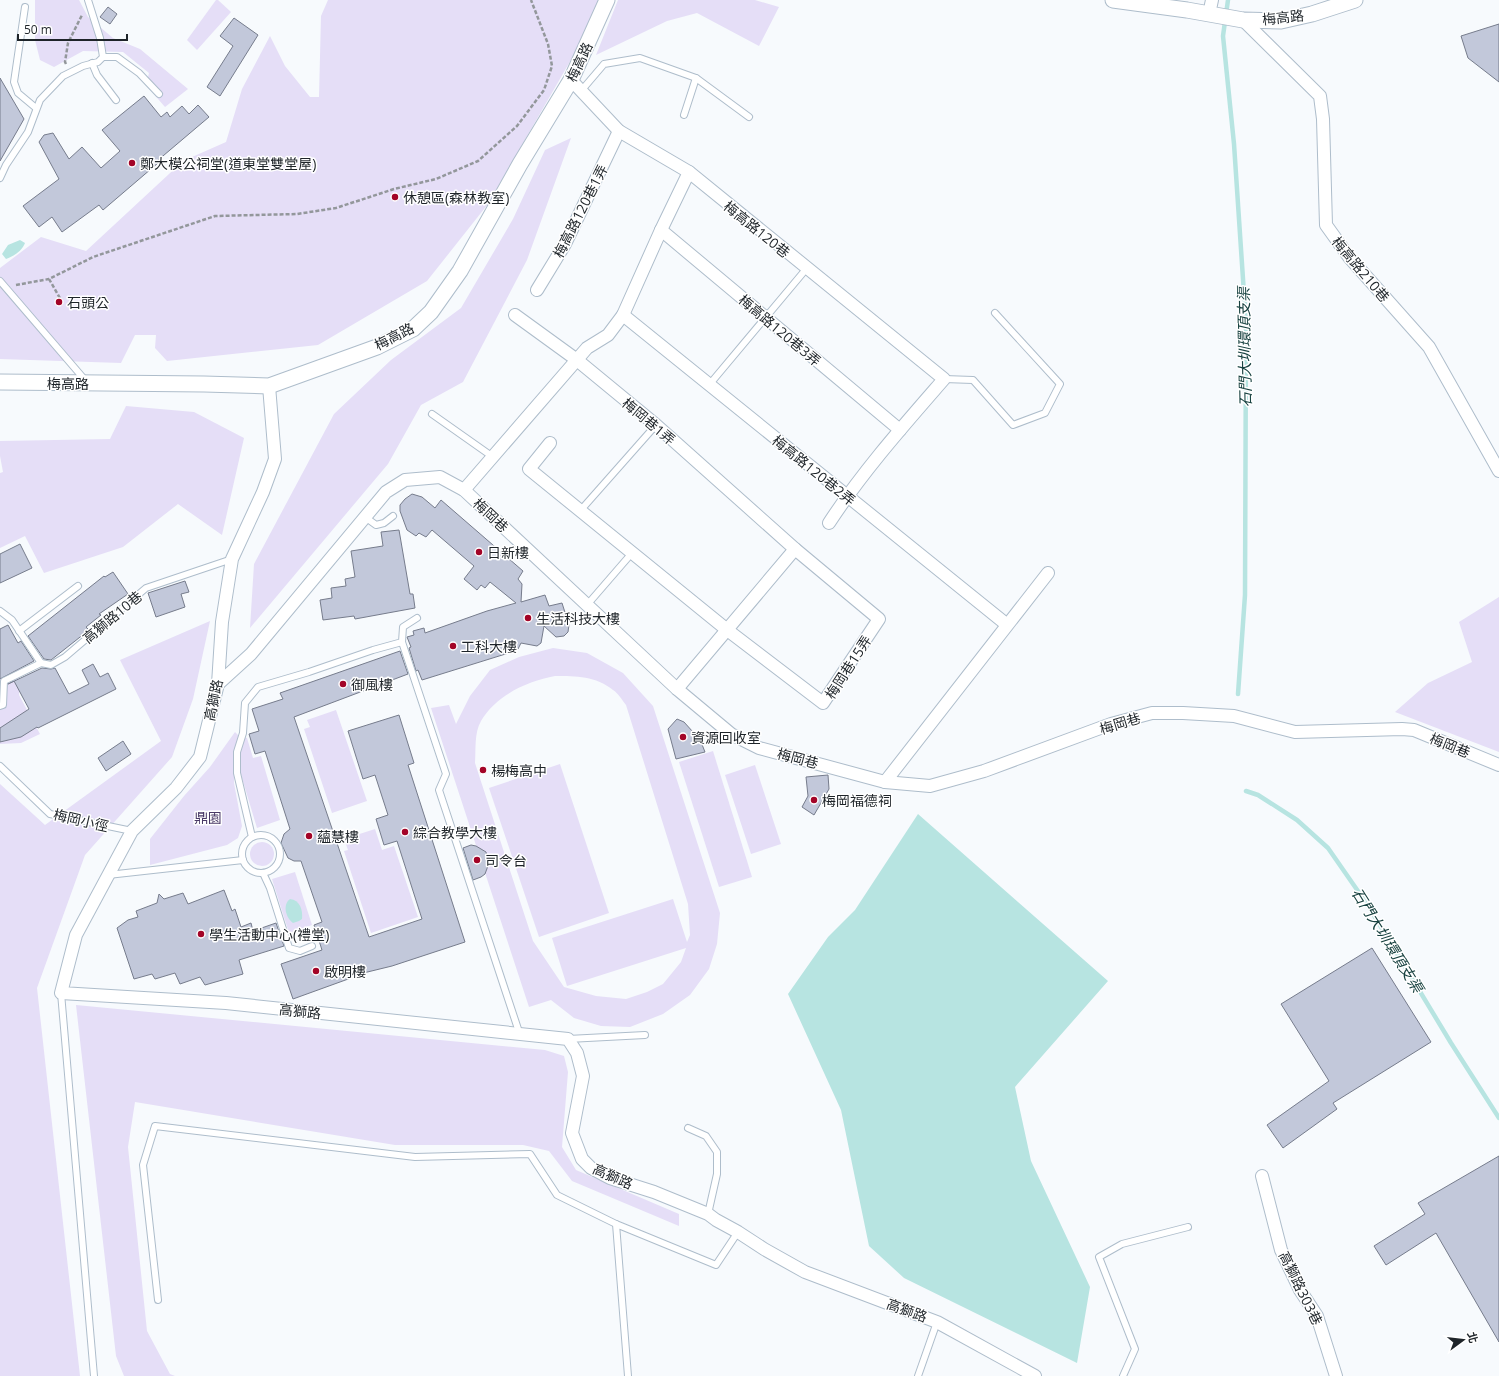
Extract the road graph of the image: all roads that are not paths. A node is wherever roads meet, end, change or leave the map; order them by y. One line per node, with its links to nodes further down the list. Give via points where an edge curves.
1 (88, 0): 8 (lane)
2 (607, 0): 11 (street, 梅高路)
3 (1113, 0): 6 (street)
4 (1355, 0): 7 (street, 梅高路, via 1312,14 1281,20)
5 (26, 7): 14 (lane, via 14,82 18,93)
6 (1213, 10): 7 (street, 梅高路)
7 (1239, 19): 39 (street, 梅高路210巷, via 1320,96 1326,225 1349,257 1429,347)
8 (103, 57): 9 (lane); 12 (lane, via 117,57 139,73)
9 (92, 63): 13 (lane, via 96,75); 14 (lane, via 63,76 40,100)
10 (696, 78): 11 (lane, via 640,58 604,64); 15 (lane); 16 (lane)
11 (576, 85): 17 (street, 梅高路120巷); 33 (street, 梅高路, via 520,164 460,271 431,312 413,329 377,347)
12 (159, 94)
13 (116, 100)
14 (36, 108): 19 (lane, via 28,132)
15 (684, 116)
16 (749, 117)
17 (619, 131): 18 (street, 梅高路120巷); 23 (street, 梅高路120巷1弄, via 565,244)
18 (689, 172): 20 (street); 21 (street, 梅高路120巷)
19 (0, 178)
20 (661, 230): 26 (street); 27 (street, 梅高路120巷3弄)
21 (807, 268): 27 (lane); 29 (street, 梅高路120巷)
22 (0, 281): 31 (lane)
23 (537, 290)
24 (995, 313): 29 (lane, via 1060,384 1045,412 1013,425 973,380)
25 (515, 315): 28 (street, 梅岡巷1弄)
26 (623, 315): 28 (street, via 608,335 587,348); 32 (street, 梅高路120巷2弄)
27 (765, 318): 32 (lane); 36 (street, 梅高路120巷3弄)
28 (577, 360): 35 (street, 梅岡巷1弄); 38 (street)
29 (944, 379): 36 (street)
30 (0, 382): 31 (street, 梅高路)
31 (88, 383): 33 (street, 梅高路)
32 (709, 385): 42 (street, 梅高路120巷2弄)
33 (269, 386): 49 (street, 高獅路, via 275,459 263,492)
34 (432, 414): 38 (lane)
35 (656, 425): 40 (street, 梅岡巷1弄); 43 (lane)
36 (900, 430): 42 (street)
37 (550, 443): 43 (street, 梅岡巷15弄, via 529,469)
38 (493, 457): 41 (street)
39 (1499, 471)
40 (720, 482): 47 (street, 梅岡巷15弄)
41 (464, 490): 45 (street, 梅岡巷, via 440,477 406,480 386,492); 52 (street, 梅岡巷)
42 (846, 496): 46 (street); 55 (street, 梅高路120巷2弄)
43 (580, 510): 48 (street, 梅岡巷15弄)
44 (393, 516): 45 (lane, via 376,525)
45 (365, 517): 60 (street, 梅岡巷, via 251,654)
46 (829, 523)
47 (795, 550): 56 (street); 56 (street, 梅岡巷15弄, via 879,619 823,703)
48 (632, 553): 52 (lane); 56 (street, 梅岡巷15弄)
49 (232, 559): 59 (lane, 高獅路10巷, via 146,588 65,657 51,665); 60 (street, 高獅路, via 222,622)
50 (1048, 573): 55 (street)
51 (78, 586): 57 (lane)
52 (587, 605): 61 (street, 梅岡巷)
53 (0, 611): 57 (lane, via 12,620)
54 (417, 618): 58 (lane, via 403,627)
55 (1006, 624): 65 (street)
56 (726, 630): 61 (street)
57 (19, 631): 59 (lane)
58 (402, 642): 67 (lane, via 258,687 245,703 237,752 237,773); 73 (lane, via 446,774 439,790)
59 (41, 663): 62 (lane, 高獅路10巷, via 4,681 3,705)
60 (218, 684): 66 (street, 高獅路, via 200,757 176,788)
61 (677, 689): 65 (street, 梅岡巷, via 731,734 759,748)
62 (0, 706)
63 (1499, 764): 65 (street, 梅岡巷, via 1414,730 1295,732 1234,716 1152,713 1111,724 984,771 930,786)
64 (0, 766): 66 (lane, 梅岡小徑, via 50,814)
65 (885, 782)
66 (132, 831): 70 (street, 高獅路)
67 (252, 837): 68 (lane, via 243,849); 69 (lane, via 270,837 280,851 274,868)
68 (243, 860): 69 (lane, via 253,871); 70 (lane)
69 (263, 873): 71 (lane, via 289,948 300,951)
70 (108, 876): 72 (street, 高獅路, via 76,934)
71 (312, 946)
72 (61, 993): 73 (street, 高獅路, via 226,1003); 84 (lane)
73 (520, 1035): 75 (street, 高獅路)
74 (645, 1035): 75 (lane)
75 (568, 1039): 78 (street, 高獅路, via 577,1054 583,1076 572,1133 582,1159 591,1168 610,1178 654,1192)
76 (688, 1128): 78 (lane, via 706,1136 717,1152 717,1174)
77 (1262, 1176): 89 (street, 高獅路303巷, via 1282,1250 1300,1290 1317,1316)
78 (708, 1214): 81 (street, 高獅路)
79 (616, 1224): 81 (lane, via 716,1265); 82 (lane, via 557,1195 530,1154 415,1157 154,1126 143,1165); 85 (lane)
80 (1188, 1227): 88 (lane, via 1122,1244 1099,1257 1135,1349)
81 (738, 1232): 83 (street, 高獅路, via 805,1272)
82 (158, 1300)
83 (937, 1322): 86 (lane); 87 (street, 高獅路)
84 (94, 1376)
85 (628, 1376)
86 (918, 1376)
87 (1035, 1376)
88 (1123, 1376)
89 (1336, 1376)

